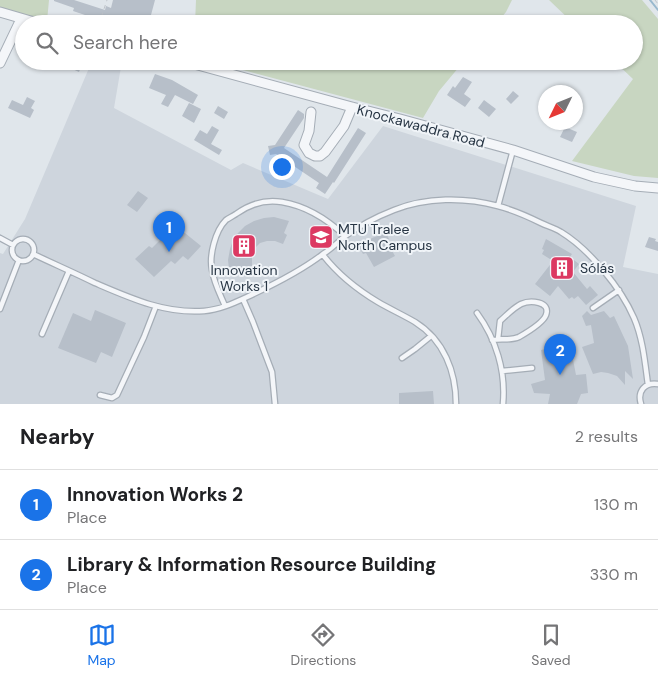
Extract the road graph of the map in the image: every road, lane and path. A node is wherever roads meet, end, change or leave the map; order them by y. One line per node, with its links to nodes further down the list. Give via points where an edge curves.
1 (107, 0): 5 (path)
2 (655, 0): 3 (path)
3 (658, 4)
4 (0, 12): 6 (street)
5 (102, 15)
6 (15, 16)
7 (15, 31): 8 (street)
8 (0, 63)
9 (215, 70): 10 (street, Knockawaddra Road)
10 (352, 108): 11 (street, via 344,126 320,156 308,153 304,145); 12 (street, Knockawaddra Road)
11 (311, 112)
12 (513, 150): 13 (street, Knockawaddra Road, via 594,177); 14 (lane)
13 (658, 188)
14 (498, 206): 15 (lane, via 469,200 418,203 395,209); 22 (lane, via 561,232 593,259)
15 (345, 236): 19 (lane); 25 (lane, via 317,215 282,202 266,201 242,209 226,220 220,229 212,254 211,269)
16 (0, 238): 17 (lane)
17 (13, 245): 18 (lane, via 17,240 27,240 33,244); 20 (lane, via 13,256)
18 (33, 254): 20 (lane, via 26,261); 21 (lane)
19 (323, 254): 23 (lane, via 282,280); 30 (lane, via 334,268 368,295 416,322)
20 (19, 260): 27 (lane)
21 (69, 270): 24 (lane, via 129,298); 29 (lane)
22 (619, 290): 26 (lane); 37 (lane, via 634,318)
23 (243, 299): 25 (lane); 39 (lane, via 272,372)
24 (156, 306): 25 (lane, via 205,311); 38 (lane, via 117,396)
25 (225, 306)
26 (593, 308)
27 (0, 309)
28 (477, 313): 32 (lane)
29 (42, 334)
30 (431, 336): 33 (lane); 40 (lane, via 452,370)
31 (498, 338): 31 (lane, via 500,321 515,308 530,301 544,306 545,318 538,325 519,337); 32 (lane)
32 (492, 340): 35 (lane)
33 (402, 358)
34 (532, 368): 35 (lane)
35 (502, 371): 41 (lane)
36 (658, 384): 37 (lane)
37 (648, 385): 42 (lane, via 641,392)
38 (100, 395)
39 (276, 404)
40 (456, 404)
41 (502, 404)
42 (641, 404)

